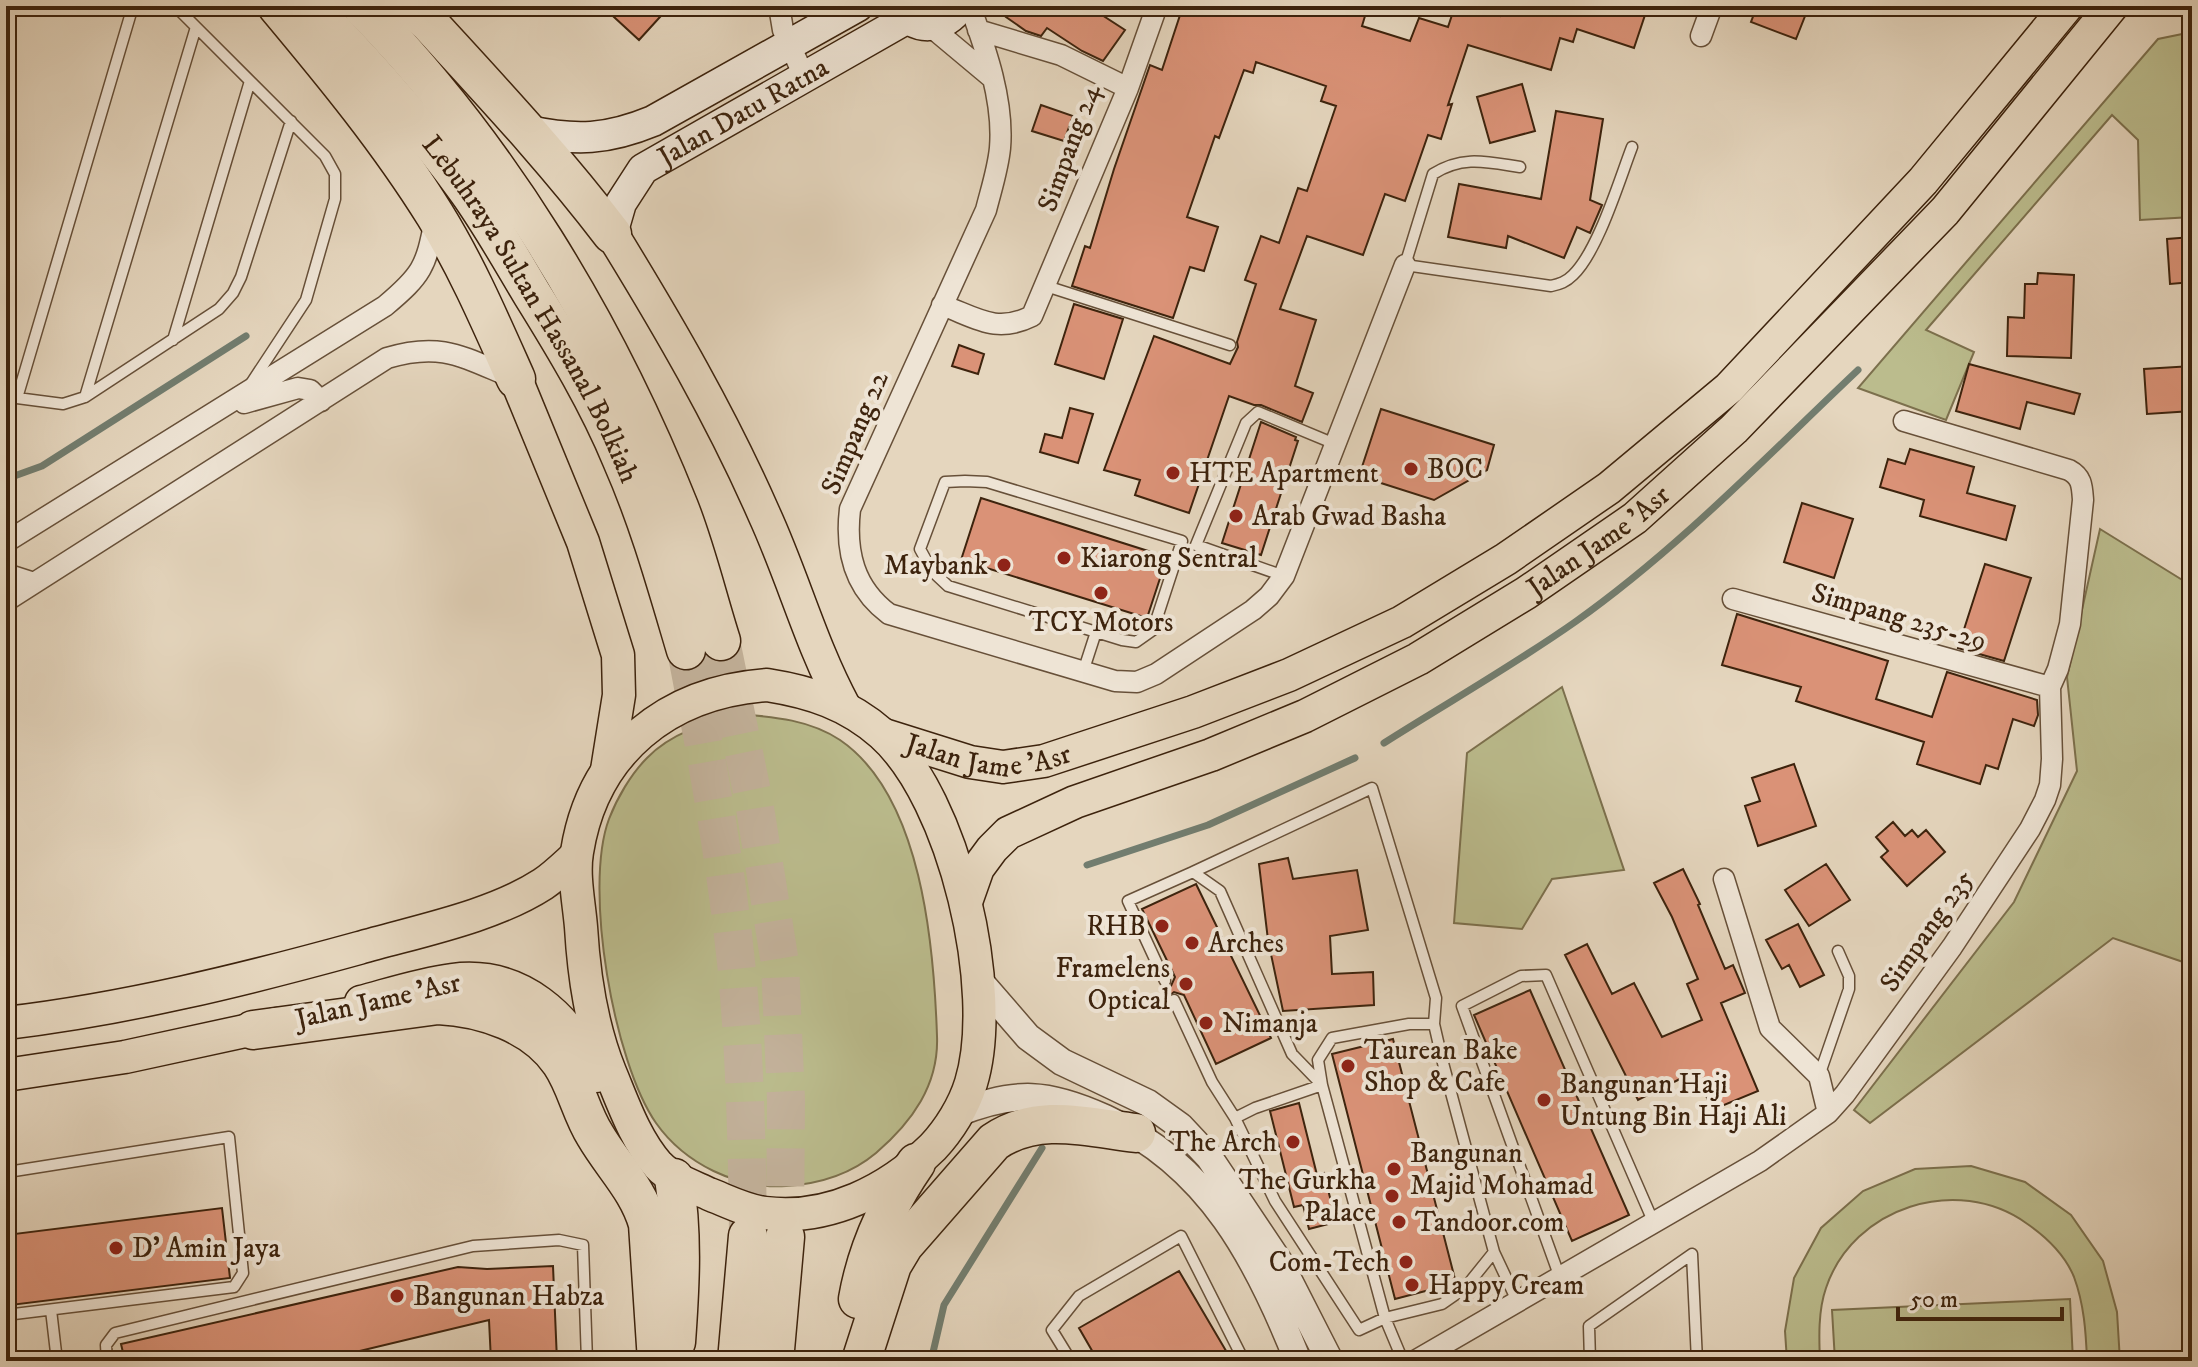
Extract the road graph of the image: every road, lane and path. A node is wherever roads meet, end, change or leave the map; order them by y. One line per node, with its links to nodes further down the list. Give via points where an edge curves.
1 (133, 6): 37 (lane)
2 (175, 6): 16 (lane)
3 (277, 6): 28 (highway, via 374,126)
4 (309, 6): 5 (highway, Lebuhraya Sultan Hassanal Bolkiah, via 433,143 549,320 622,458 704,646 680,511 581,303 464,126)
5 (361, 6)
6 (409, 6): 25 (highway)
7 (779, 6): 19 (street)
8 (858, 6): 19 (main road, Jalan Datu Ratna)
9 (960, 6): 15 (main road, Jalan Datu Ratna, via 951,18)
10 (970, 6): 17 (street, Simpang 22)
11 (1157, 6): 23 (street)
12 (1712, 6): 18 (street)
13 (2067, 6): 53 (main road, Jalan Jame 'Asr, via 1923,181 1729,388 1609,488 1506,559 1402,622 1289,675 1044,761 1003,767 970,762)
14 (2112, 6): 58 (main road, Jalan Jame 'Asr, via 1945,211 1734,429 1635,518 1418,659 1319,709 1008,833 978,868)
15 (911, 17): 20 (main road, Jalan Datu Ratna); 21 (street)
16 (196, 27): 22 (lane); 38 (lane)
17 (978, 30): 21 (street, Simpang 22); 23 (street, Simpang 24, via 1061,55)
18 (1701, 36)
19 (790, 46): 20 (street); 25 (main road, Jalan Datu Ratna, via 625,133 590,139)
20 (804, 76): 29 (main road, Jalan Datu Ratna, via 643,169 621,203)
21 (991, 77): 32 (street, Simpang 22, via 1000,120 995,177 986,210)
22 (250, 81): 24 (lane); 33 (lane)
23 (1128, 88): 31 (street, Simpang 24)
24 (291, 121): 33 (lane, via 233,293); 36 (lane, via 331,165 335,199 306,300)
25 (528, 131): 29 (highway)
26 (1632, 147): 30 (lane, via 1596,239 1563,283 1551,286)
27 (1520, 167): 30 (lane, via 1472,160 1449,164 1433,174)
28 (435, 216): 35 (highway); 36 (street, via 428,253 414,282)
29 (612, 234): 52 (main road, via 726,430)
30 (1405, 265): 42 (street, Simpang 22)
31 (1046, 286): 32 (street, Simpang 24, via 1032,316 1015,325 994,325); 34 (lane)
32 (942, 305): 50 (street, Simpang 22, via 850,509 847,534 858,582 889,614)
33 (173, 340): 38 (lane)
34 (1230, 345)
35 (516, 379): 39 (street, via 451,352 415,350 387,358); 54 (main road, via 583,542 618,655 619,695)
36 (245, 394): 40 (street)
37 (12, 397): 38 (lane, via 63,404)
38 (85, 397)
39 (321, 401): 40 (street, via 310,390 298,388); 46 (street)
40 (221, 410): 43 (street)
41 (1904, 421): 51 (street, Simpang 235, via 2078,475 2083,500 2070,624)
42 (1337, 445): 45 (street, Simpang 22); 45 (lane, via 1258,412 1246,423 1196,545)
43 (6, 542)
44 (6, 574): 46 (street)
45 (1284, 576): 50 (street, Simpang 22, via 1253,610 1156,674 1137,682)
46 (34, 583): 48 (street)
47 (1733, 599): 51 (street, Simpang 235-29)
48 (6, 601)
49 (1096, 632): 49 (lane, via 1136,642 1153,630 1182,541 987,482 945,482 920,549 932,571 948,586); 50 (lane)
50 (1083, 672)
51 (2050, 687): 70 (street, Simpang 235, via 2050,785 2030,829 1952,947)
52 (844, 706): 53 (main road); 54 (main road, via 806,691 767,685 703,696 671,710 645,730)
53 (884, 735): 58 (main road, Jalan Jame 'Asr, via 936,813)
54 (606, 773): 55 (main road)
55 (576, 856): 63 (main road, Jalan Jame 'Asr, via 543,883 453,921 207,987); 74 (main road, via 591,1014 626,1111)
56 (1193, 872): 61 (lane, via 1128,901); 64 (lane, via 1372,788 1436,998); 68 (lane, via 1220,891 1292,1054)
57 (1724, 879): 67 (street, via 1770,1028)
58 (966, 902): 60 (main road, Jalan Jame 'Asr)
59 (1838, 951): 67 (lane, via 1849,989)
60 (976, 977): 69 (main road, Jalan Jame 'Asr, via 977,1052); 95 (street, via 1028,1037 1062,1062 1148,1103 1209,1157 1280,1263)
61 (1165, 981)
62 (1174, 1000): 71 (lane)
63 (6, 1023)
64 (1434, 1024): 68 (lane, via 1332,1038 1318,1060); 77 (lane)
65 (253, 1030): 66 (main road, Jalan Jame 'Asr); 74 (main road, Jalan Jame 'Asr, via 431,983 502,983 533,997 558,1017 590,1062 627,1142 640,1159); 86 (highway, via 417,1007 462,1006 491,1013 545,1045 561,1063 594,1135 641,1202 648,1224)
66 (6, 1075)
67 (1819, 1076): 70 (street)
68 (1322, 1085): 71 (lane); 82 (lane)
69 (958, 1113): 72 (street, via 991,1100 1035,1096 1090,1111); 73 (main road, Jalan Jame 'Asr)
70 (1828, 1113): 76 (street, Simpang 235, via 1760,1161)
71 (1235, 1118): 82 (lane, via 1275,1201 1359,1330)
72 (1136, 1133): 91 (highway, via 1033,1125 1013,1129 994,1142 904,1245 892,1265); 94 (street, via 1184,1168 1213,1201 1270,1296)
73 (916, 1163): 74 (main road, Jalan Jame 'Asr, via 864,1197 801,1213 764,1213 732,1204); 90 (highway, via 877,1231 862,1277)
74 (667, 1172): 87 (highway, via 680,1214 682,1261)
75 (6, 1178): 80 (lane, via 14,1171 229,1137 243,1273 234,1287)
76 (1653, 1221): 78 (street, Simpang 235); 78 (lane, via 1546,975 1521,976 1462,1006)
77 (1494, 1252): 79 (lane); 82 (lane, via 1465,1288 1442,1304)
78 (1559, 1275): 79 (street, Simpang 235)
79 (1517, 1301): 97 (street, Simpang 235)
80 (51, 1310): 81 (lane); 83 (lane)
81 (6, 1315)
82 (1385, 1318): 96 (lane)
83 (57, 1361)
84 (107, 1361): 85 (lane, via 106,1345 115,1333 473,1246 559,1240 583,1245)
85 (587, 1361)
86 (657, 1361)
87 (674, 1361)
88 (737, 1361): 89 (highway, via 766,1236)
89 (774, 1361)
90 (848, 1361)
91 (861, 1361)
92 (1071, 1361): 93 (lane, via 1052,1330 1079,1296 1181,1236)
93 (1244, 1361)
94 (1298, 1361)
95 (1330, 1361)
96 (1403, 1361)
97 (1415, 1361)
98 (1590, 1361): 99 (lane, via 1589,1326 1692,1254)
99 (1697, 1361)

